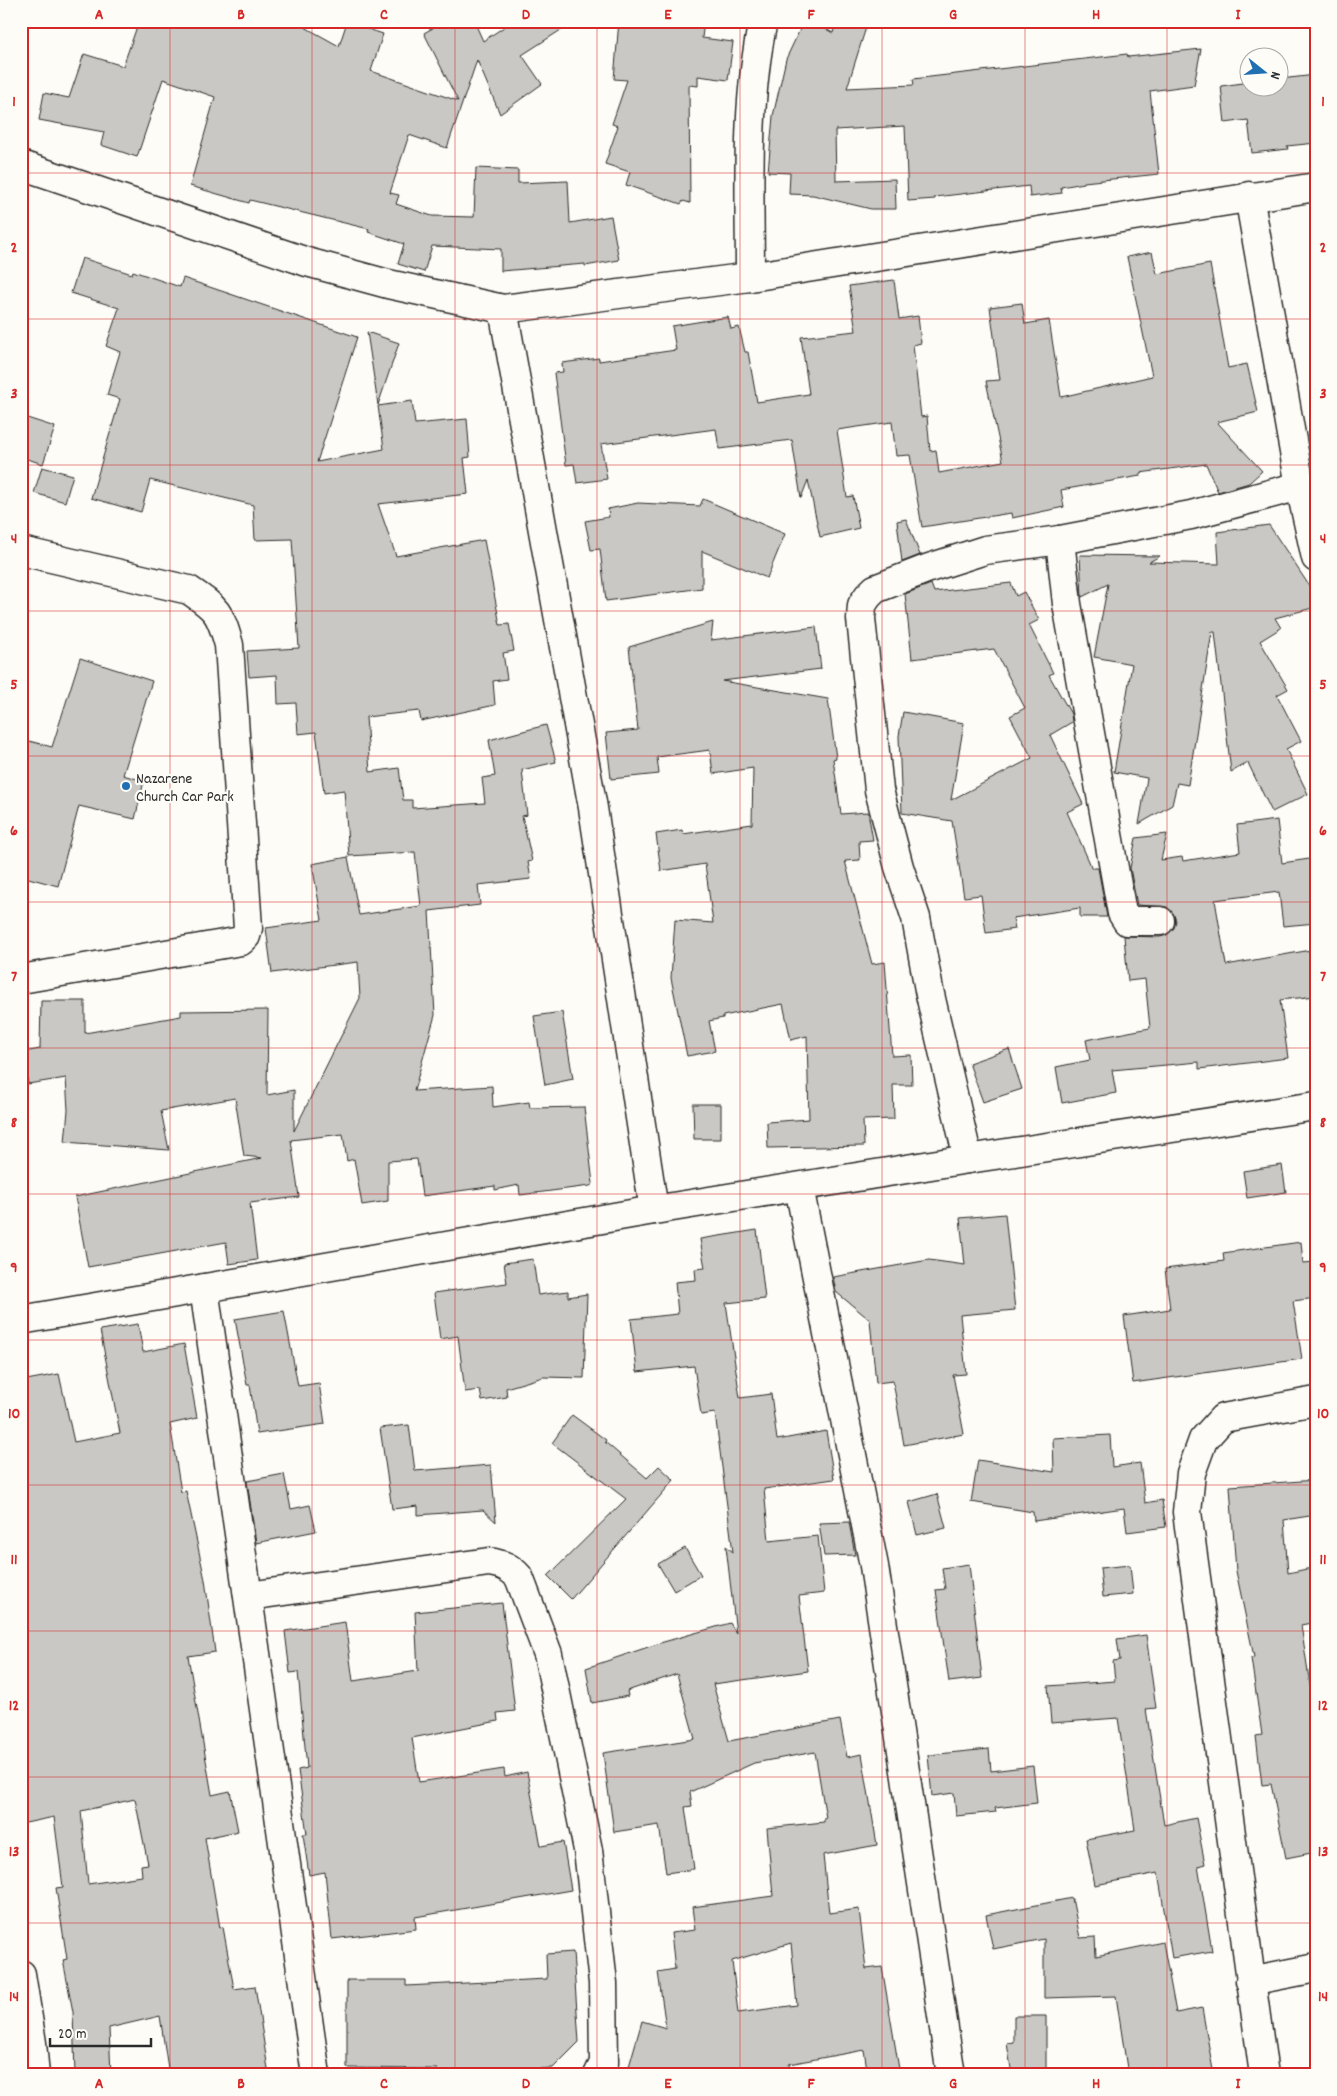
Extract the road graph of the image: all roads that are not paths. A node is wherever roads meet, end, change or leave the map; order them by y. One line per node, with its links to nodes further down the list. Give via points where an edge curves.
1 (763, 21): 5 (street, via 752,98)
2 (21, 165): 6 (street, via 307,262)
3 (1316, 187): 4 (street)
4 (1248, 196): 5 (street); 7 (street)
5 (750, 277): 6 (street)
6 (503, 309): 16 (street, via 593,808)
7 (1300, 486): 8 (street, via 1192,515); 10 (street)
8 (1060, 540): 11 (street, via 1067,604 1122,913 1127,921); 14 (street, via 976,552 875,589 862,605 879,790 916,918)
9 (21, 551): 12 (street, via 189,590 222,618 229,645 248,928 241,941)
10 (1316, 558)
11 (1160, 921)
12 (21, 979)
13 (1316, 1106): 14 (street)
14 (968, 1159): 15 (street)
15 (799, 1187): 16 (street); 27 (street, via 874,1566)
16 (654, 1210): 17 (street)
17 (204, 1288): 18 (street); 20 (street)
18 (21, 1320)
19 (1316, 1401): 23 (street, via 1223,1418 1203,1440 1190,1473 1187,1512)
20 (249, 1596): 25 (street); 26 (street, via 489,1562 503,1564 519,1577 548,1654 588,1850 603,1982 604,2063)
21 (1316, 1968): 23 (street)
22 (21, 1974): 24 (street)
23 (1250, 1981): 28 (street)
24 (34, 2075)
25 (316, 2075)
26 (598, 2075)
27 (951, 2075)
28 (1264, 2075)

